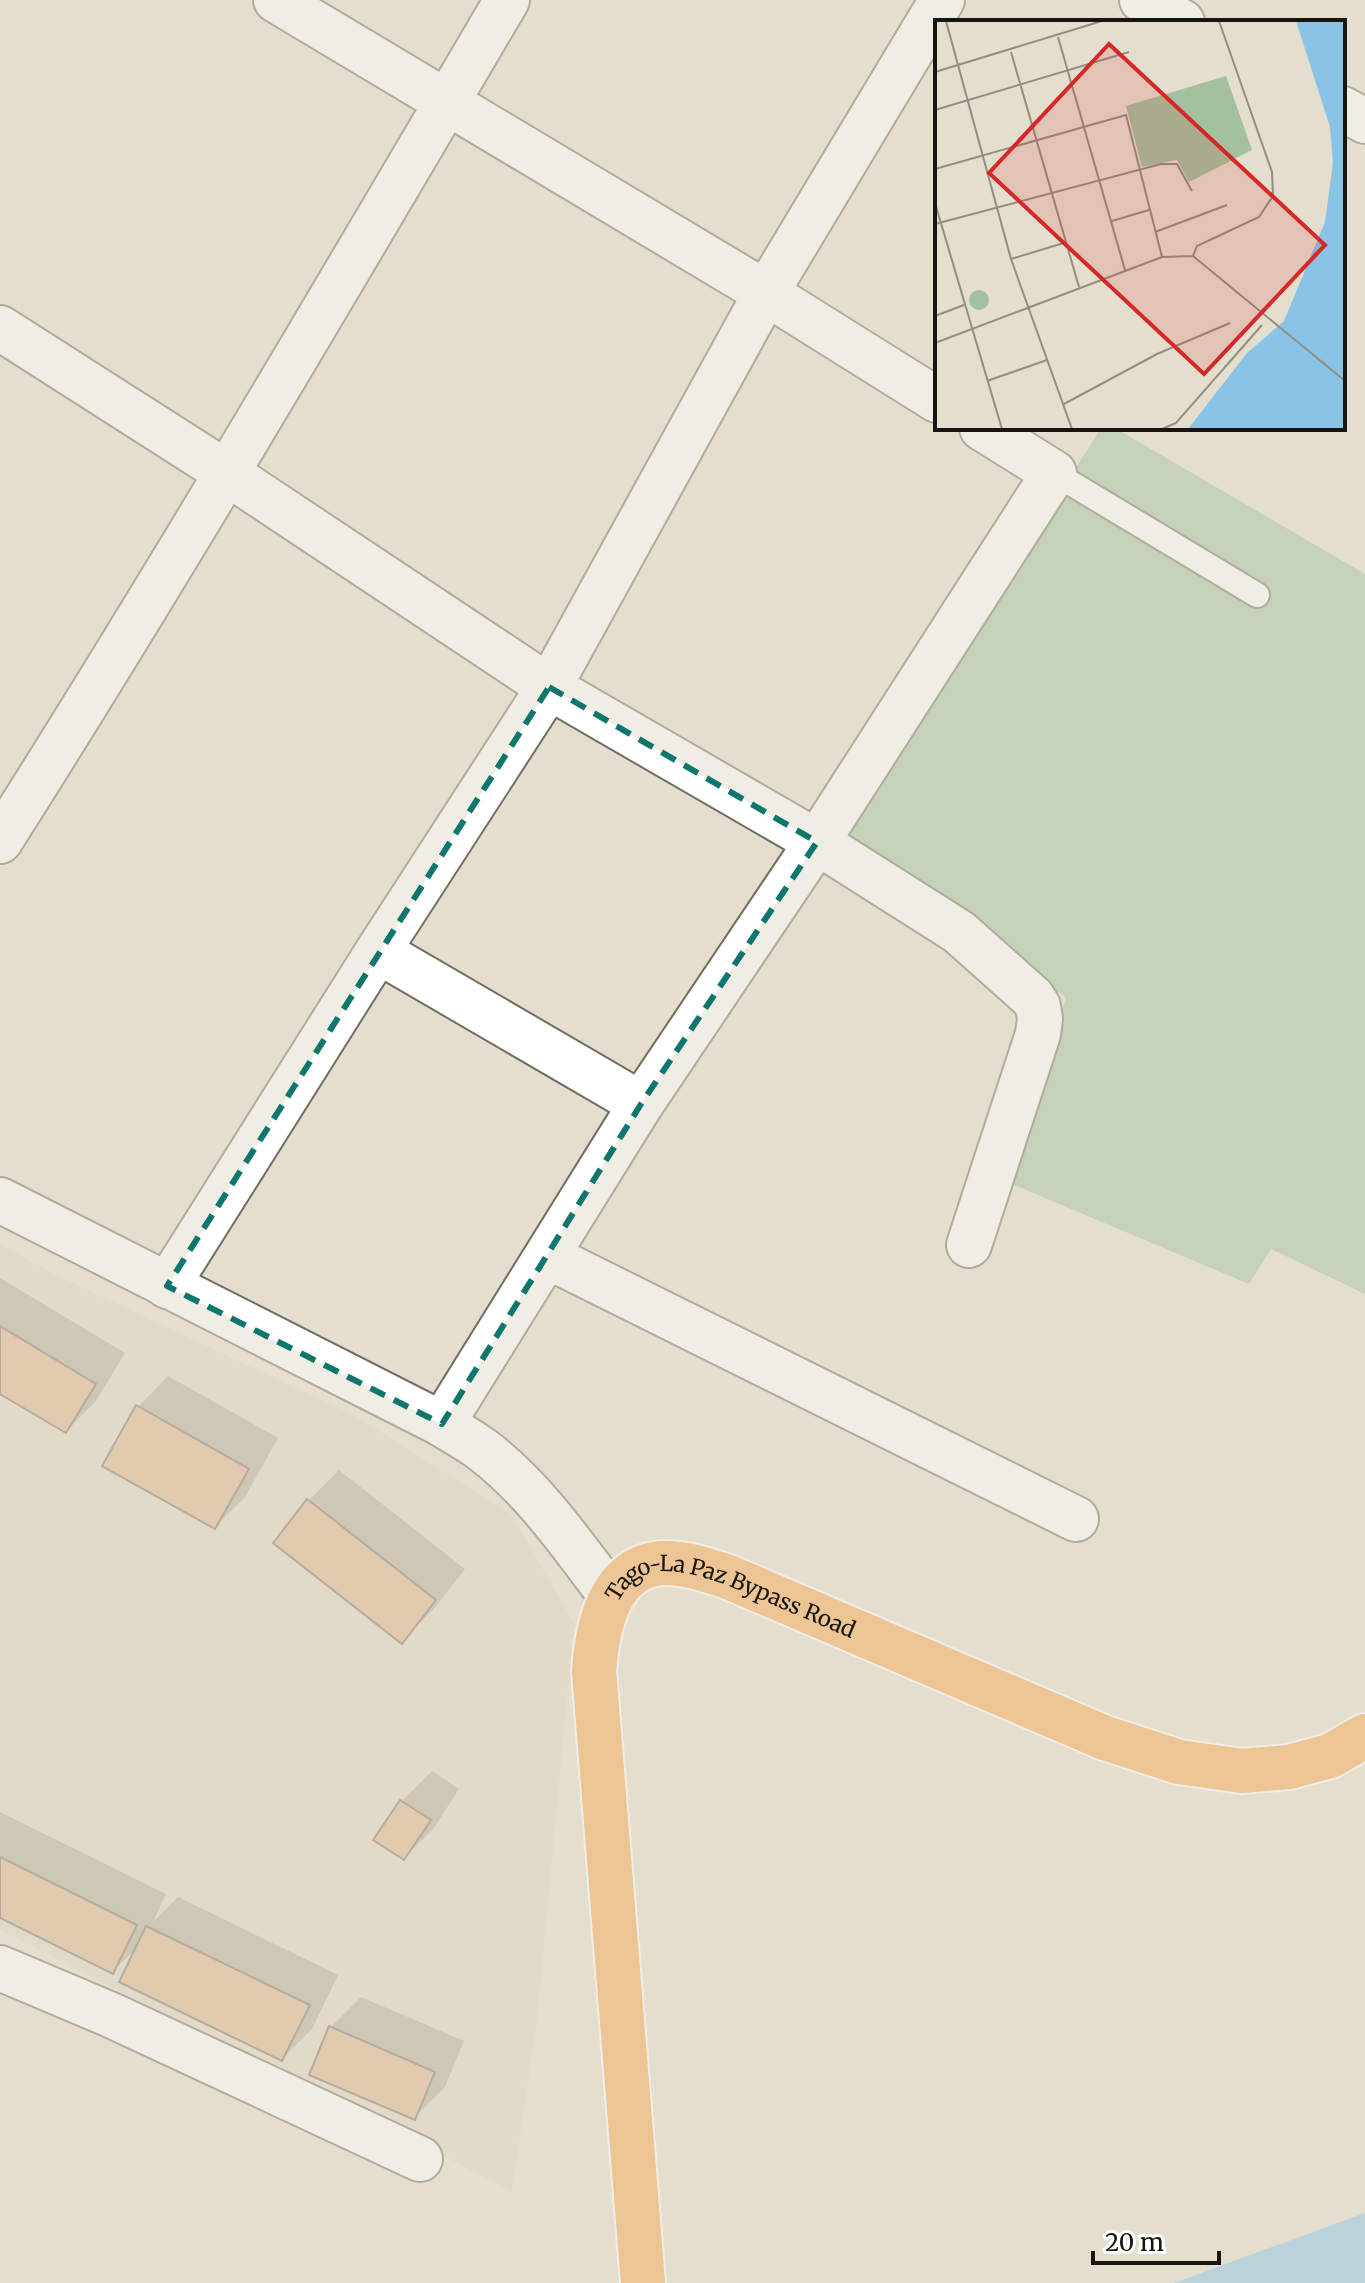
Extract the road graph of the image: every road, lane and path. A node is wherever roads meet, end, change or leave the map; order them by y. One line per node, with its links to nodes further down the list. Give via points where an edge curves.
1 (276, 0): 6 (street)
2 (507, 0): 6 (street)
3 (942, 0): 9 (street)
4 (1142, 0): 5 (street)
5 (1178, 20)
6 (448, 101): 9 (street); 13 (street)
7 (1345, 110): 8 (street)
8 (1365, 121)
9 (766, 293): 11 (street); 16 (street)
10 (0, 328): 13 (street)
11 (935, 399)
12 (985, 430): 14 (street)
13 (227, 473): 16 (street); 17 (street, via 96,690)
14 (1054, 473): 15 (lane); 18 (street)
15 (1257, 595)
16 (549, 687): 18 (street); 19 (street)
17 (7, 814)
18 (817, 842): 20 (street); 22 (street, via 959,932 1038,1006 1038,1034)
19 (378, 951): 20 (street); 24 (street)
20 (641, 1104): 23 (street)
21 (0, 1200): 24 (street)
22 (969, 1245)
23 (547, 1256): 25 (street); 26 (street)
24 (167, 1286): 25 (street)
25 (442, 1424): 27 (street, via 484,1451 518,1482)
26 (1076, 1519)
27 (611, 1596): 28 (highway, Tago-La Paz Bypass Road, via 643,1568 662,1563 701,1568 760,1588 1105,1738 1179,1762 1242,1771 1289,1767 1330,1756); 31 (highway, Tago-La Paz Bypass Road, via 596,1637 595,1704)
28 (1365, 1736)
29 (0, 1968): 30 (street)
30 (420, 2159)
31 (642, 2273)

